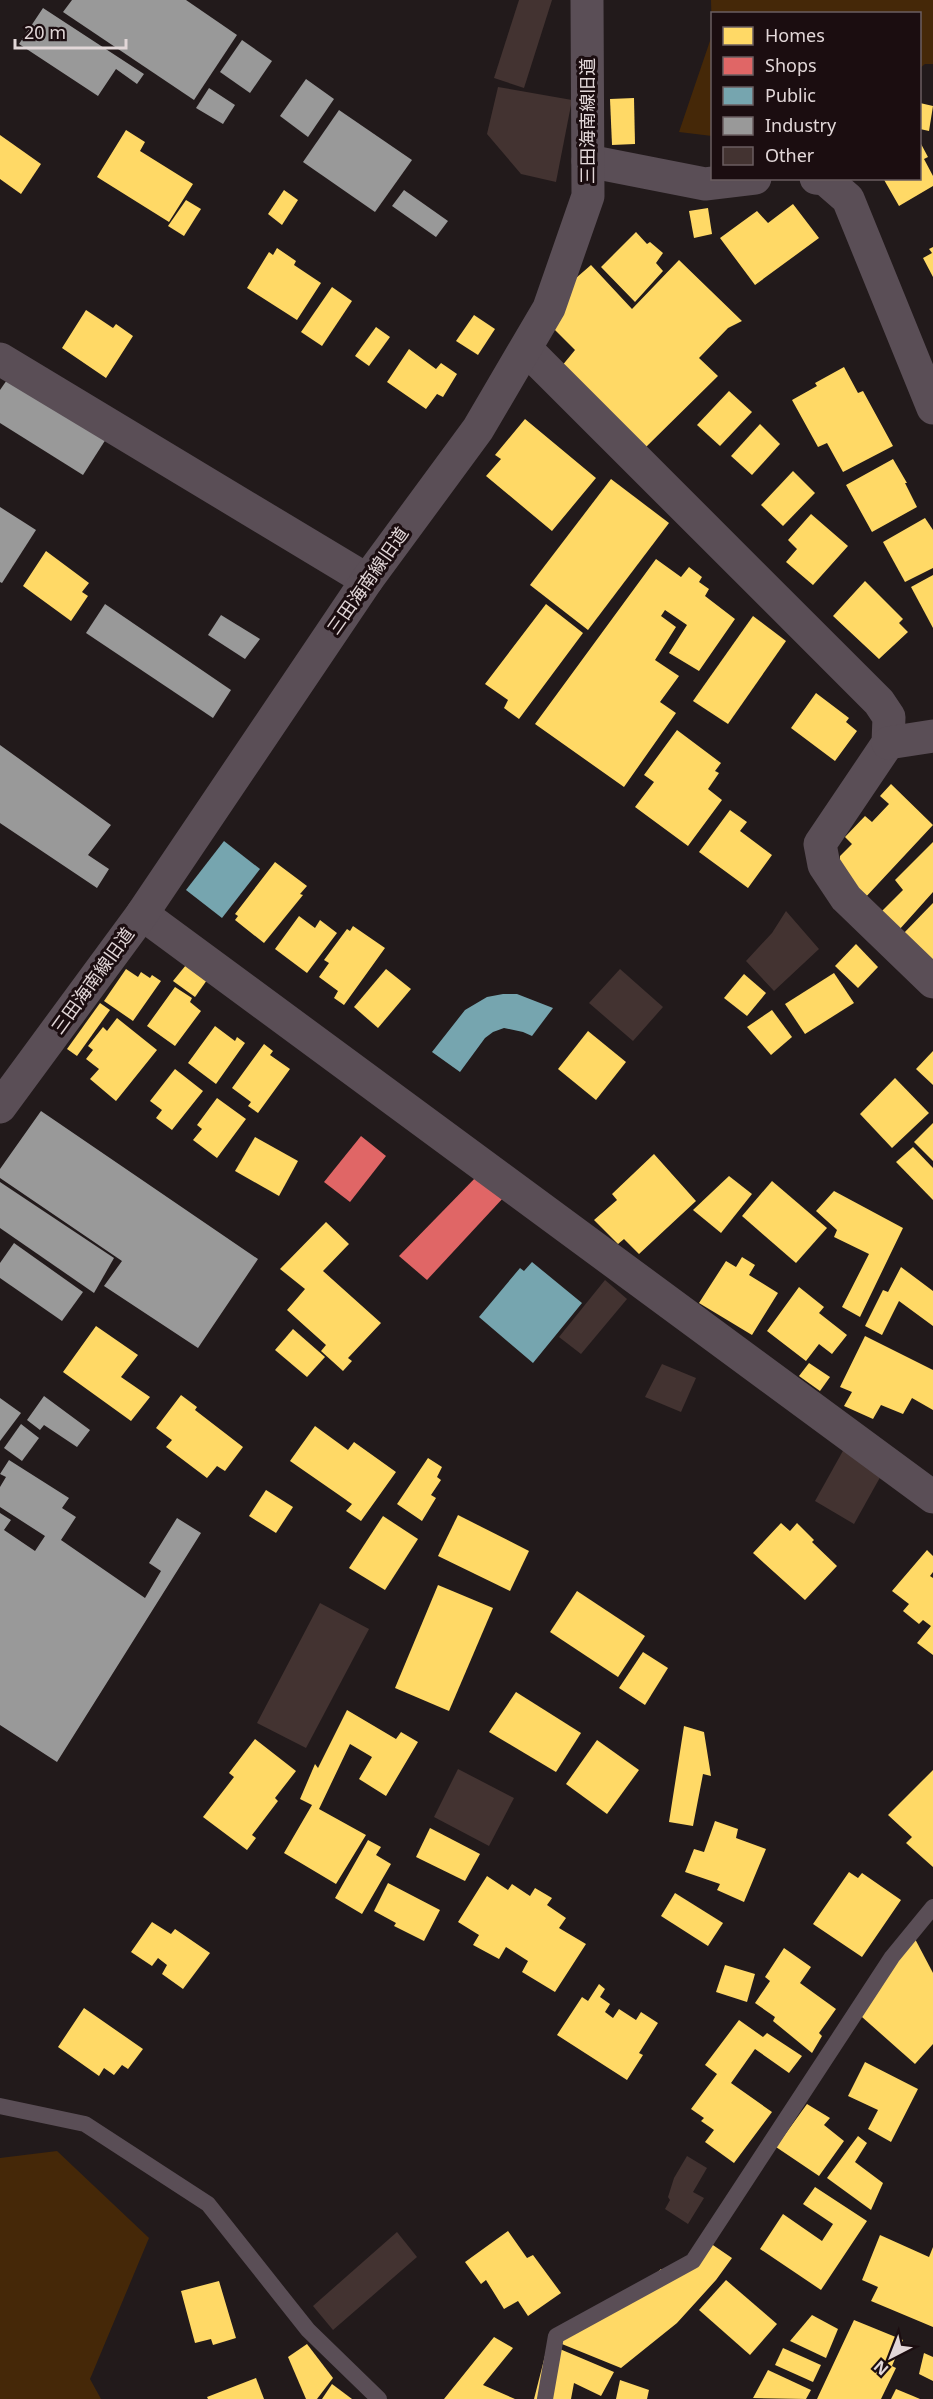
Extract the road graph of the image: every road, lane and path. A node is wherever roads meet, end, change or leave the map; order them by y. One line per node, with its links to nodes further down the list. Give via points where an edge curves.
1 (587, 0): 2 (street, 三田海南線旧道)
2 (588, 161): 3 (street, via 705,184); 5 (street, 三田海南線旧道, via 588,196 549,308)
3 (738, 180)
4 (826, 180): 7 (street, via 848,199)
5 (526, 349): 8 (street, 三田海南線旧道, via 478,429); 10 (street, via 879,702 888,717)
6 (0, 359): 8 (street)
7 (933, 408)
8 (367, 580): 11 (street, 三田海南線旧道)
9 (933, 736): 10 (street)
10 (888, 743): 12 (street, via 820,844 824,865 846,898)
11 (142, 914): 13 (street, 三田海南線旧道); 14 (street)
12 (933, 981)
13 (0, 1107)
14 (933, 1497)
15 (933, 1907): 18 (lane, via 892,1957 693,2261 556,2336)
16 (0, 2106): 17 (lane, via 85,2124 208,2204 308,2330)
17 (379, 2399)
18 (545, 2399)

